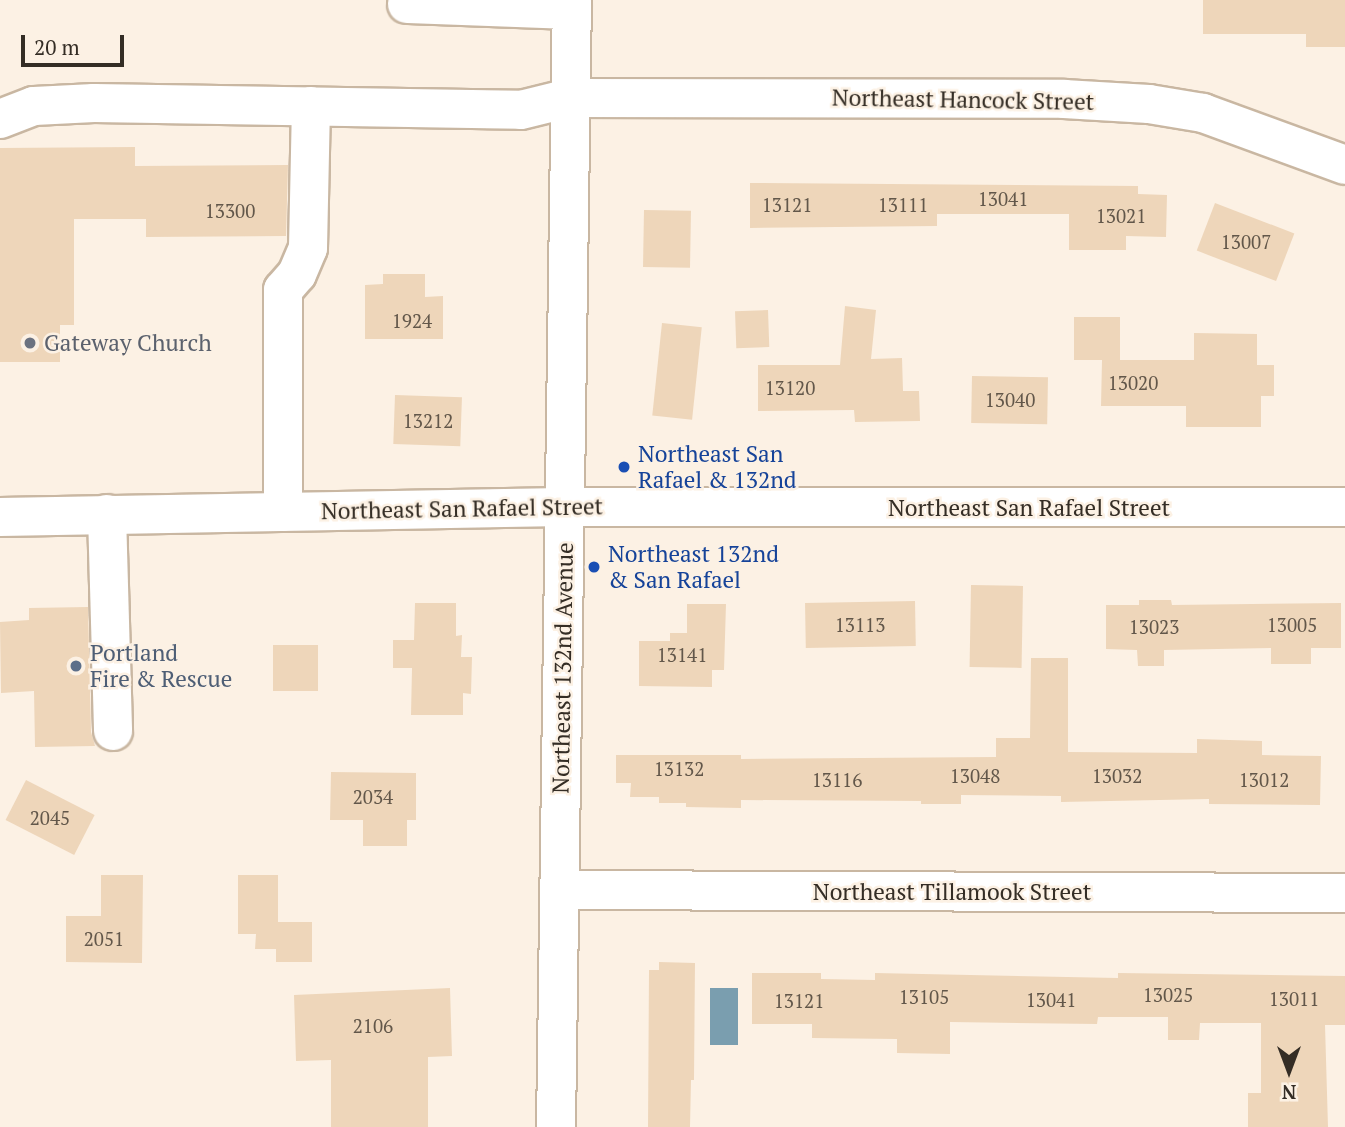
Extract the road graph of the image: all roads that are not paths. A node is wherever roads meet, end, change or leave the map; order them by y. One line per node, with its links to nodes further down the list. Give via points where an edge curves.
1 (407, 4): 2 (street)
2 (572, 5): 3 (street, Northeast 132nd Avenue)
3 (570, 98): 4 (street, Northeast Hancock Street, via 521,110); 6 (street, Northeast Hancock Street, via 1064,99 1149,104 1203,113); 7 (street, Northeast 132nd Avenue)
4 (312, 106): 5 (street, Northeast Hancock Street, via 94,103 34,106); 9 (street, via 308,248 297,274 283,290)
5 (0, 119)
6 (1345, 165)
7 (564, 507): 8 (street, Northeast San Rafael Street); 9 (street, Northeast San Rafael Street); 13 (street, Northeast 132nd Avenue)
8 (1345, 507)
9 (283, 512): 10 (street, Northeast San Rafael Street)
10 (107, 514): 11 (street, Northeast San Rafael Street); 12 (street)
11 (0, 517)
12 (113, 731)
13 (560, 890): 14 (street, Northeast Tillamook Street); 15 (street, Northeast 132nd Avenue)
14 (1345, 893)
15 (556, 1127)

